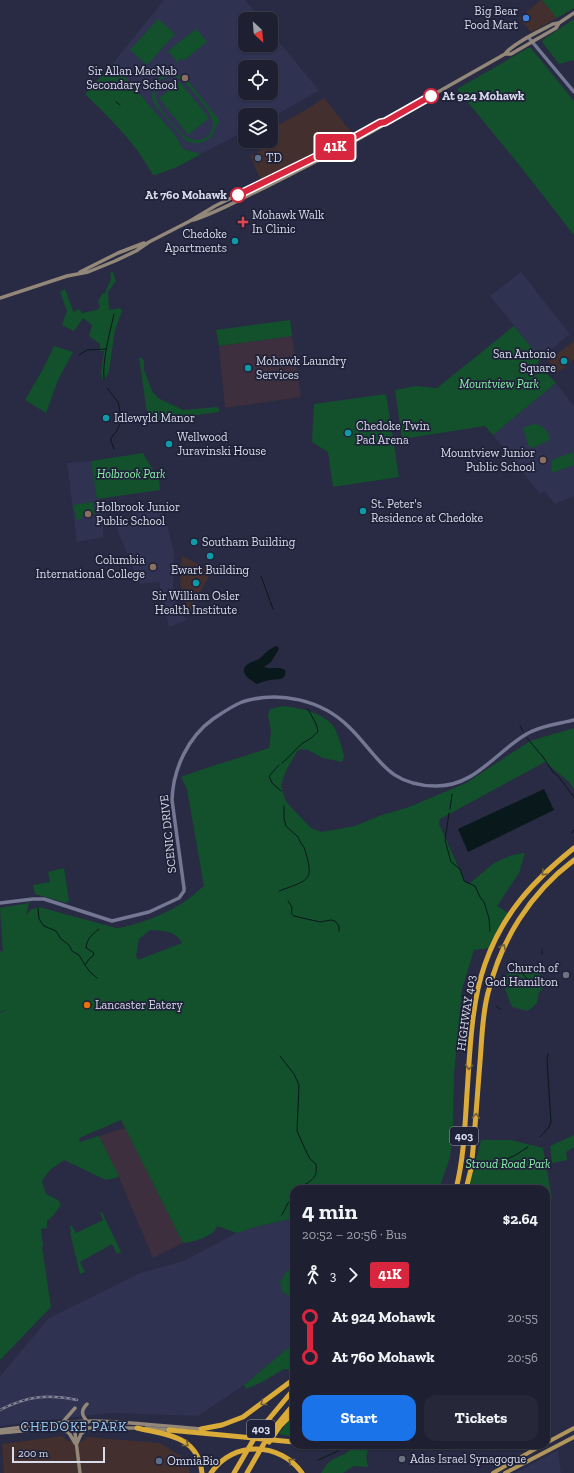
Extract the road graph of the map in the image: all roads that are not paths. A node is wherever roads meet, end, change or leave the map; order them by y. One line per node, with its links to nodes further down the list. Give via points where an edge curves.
1 (574, 13): 2 (main road)
2 (559, 24): 3 (main road, via 553,24); 4 (main road)
3 (529, 38): 4 (street); 5 (main road)
4 (532, 42): 5 (main road, via 511,54); 6 (street)
5 (505, 54): 7 (main road)
6 (574, 92)
7 (385, 122): 8 (main road); 9 (main road, via 348,146)
8 (277, 175): 9 (main road); 10 (main road)
9 (273, 183): 10 (main road)
10 (190, 221): 11 (main road, via 78,273)
11 (0, 298)
12 (574, 720): 15 (street, SCENIC DRIVE, via 527,734 474,775 455,783 435,786 412,783 391,773 349,727 325,708 282,697 242,702 222,713 202,729 186,750 177,769 172,800 184,888 179,898 149,912 112,921 44,899)
13 (574, 848): 16 (highway, HIGHWAY 403 / 403, one-way to 16, via 533,884 514,908 485,964 472,1030 464,1144)
14 (574, 860): 17 (highway, HIGHWAY 403 / 403, one-way to 14, via 472,1169 483,1022 487,994 496,964 508,937 530,903)
15 (0, 903)
16 (457, 1185)
17 (467, 1185)
18 (290, 1382): 31 (highway, one-way to 31, via 242,1417 222,1426)
19 (290, 1394): 50 (highway, 403, via 258,1432)
20 (86, 1404): 25 (main road, via 82,1413)
21 (75, 1408): 26 (main road)
22 (290, 1409): 45 (highway, 403, via 270,1433)
23 (290, 1416): 45 (highway)
24 (73, 1422): 25 (main road); 26 (main road); 28 (main road)
25 (88, 1422): 31 (main road, via 129,1422)
26 (62, 1426): 28 (main road); 32 (main road); 34 (main road); 43 (main road)
27 (93, 1427): 28 (main road); 29 (main road); 43 (main road, via 81,1434)
28 (74, 1428): 43 (main road)
29 (137, 1428): 33 (main road); 48 (highway, one-way to 48, via 172,1436 185,1442 196,1454)
30 (574, 1428): 40 (main road)
31 (200, 1429): 35 (highway)
32 (0, 1430)
33 (169, 1430): 35 (highway)
34 (0, 1433)
35 (243, 1435): 38 (highway)
36 (574, 1437): 42 (main road)
37 (290, 1439): 38 (highway)
38 (282, 1440): 39 (highway)
39 (290, 1441)
40 (550, 1441)
41 (550, 1442): 42 (main road)
42 (560, 1444): 52 (main road)
43 (76, 1445): 47 (main road)
44 (535, 1449): 46 (main road)
45 (248, 1472)
46 (494, 1472)
47 (80, 1473)
48 (202, 1473)
49 (211, 1473): 51 (highway, one-way to 49, via 291,1461 277,1452 254,1448 227,1457)
50 (234, 1473)
51 (302, 1473)
52 (505, 1473)

